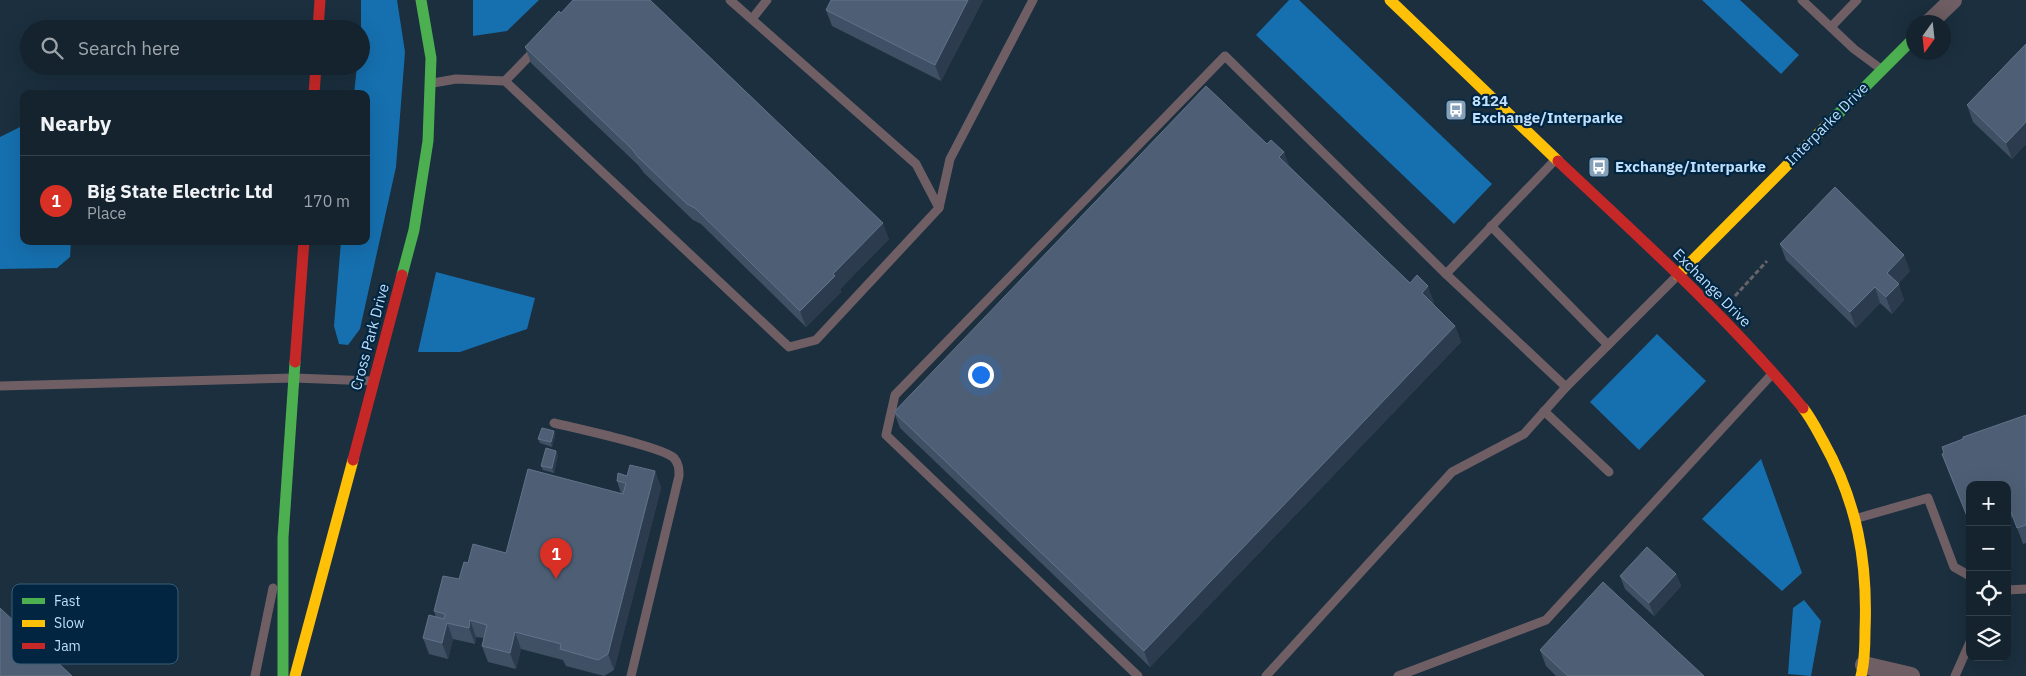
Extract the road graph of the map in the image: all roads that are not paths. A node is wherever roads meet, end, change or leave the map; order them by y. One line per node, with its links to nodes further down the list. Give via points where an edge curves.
1 (320, 0): 12 (street)
2 (421, 0): 19 (street, Cross Park Drive, via 431,58)
3 (730, 0): 11 (lane)
4 (767, 0): 11 (lane)
5 (1033, 0): 22 (lane, via 950,159)
6 (1390, 0): 21 (street, Exchange Drive)
7 (1802, 0): 13 (lane)
8 (1856, 0): 13 (lane)
9 (1953, 0): 10 (street)
10 (1937, 15)
11 (752, 19): 22 (lane, via 916,164)
12 (319, 20)
13 (1830, 27): 16 (lane)
14 (544, 40): 18 (lane)
15 (1906, 46): 16 (street, Interparke Drive)
16 (1882, 69): 26 (street, Interparke Drive)
17 (315, 75): 20 (street)
18 (505, 81): 19 (lane, via 456,79); 22 (lane, via 790,347 816,340)
19 (430, 84): 30 (street, Cross Park Drive, via 428,140 414,230)
20 (314, 90)
21 (1556, 158): 23 (lane); 26 (street, Exchange Drive)
22 (939, 208)
23 (1491, 226): 25 (lane); 27 (lane)
24 (304, 245): 29 (street)
25 (1446, 274): 32 (lane); 47 (lane, via 1225,56 895,395 886,436)
26 (1678, 275): 27 (lane); 28 (street, Exchange Drive)
27 (1608, 345): 32 (lane)
28 (1774, 372): 36 (street, Exchange Drive, via 1807,413 1835,462); 49 (lane, via 1546,620)
29 (294, 378): 30 (lane); 31 (lane); 37 (street)
30 (374, 381): 45 (street, Cross Park Drive)
31 (0, 386)
32 (1566, 387): 33 (lane)
33 (1544, 412): 35 (lane); 48 (lane, via 1524,434 1452,472)
34 (554, 423): 46 (lane, via 656,449 673,457 679,466)
35 (1609, 472)
36 (1856, 518): 38 (lane, via 1928,498 1954,567); 42 (street, Exchange Drive, via 1863,558 1866,610)
37 (283, 538): 43 (lane); 44 (street)
38 (1966, 574)
39 (2026, 589): 40 (lane)
40 (2011, 590)
41 (1966, 651): 51 (lane)
42 (1863, 670): 50 (street)
43 (255, 676)
44 (283, 676)
45 (295, 676)
46 (631, 676)
47 (1138, 676)
48 (1266, 676)
49 (1398, 676)
50 (1911, 676)
51 (1955, 676)

